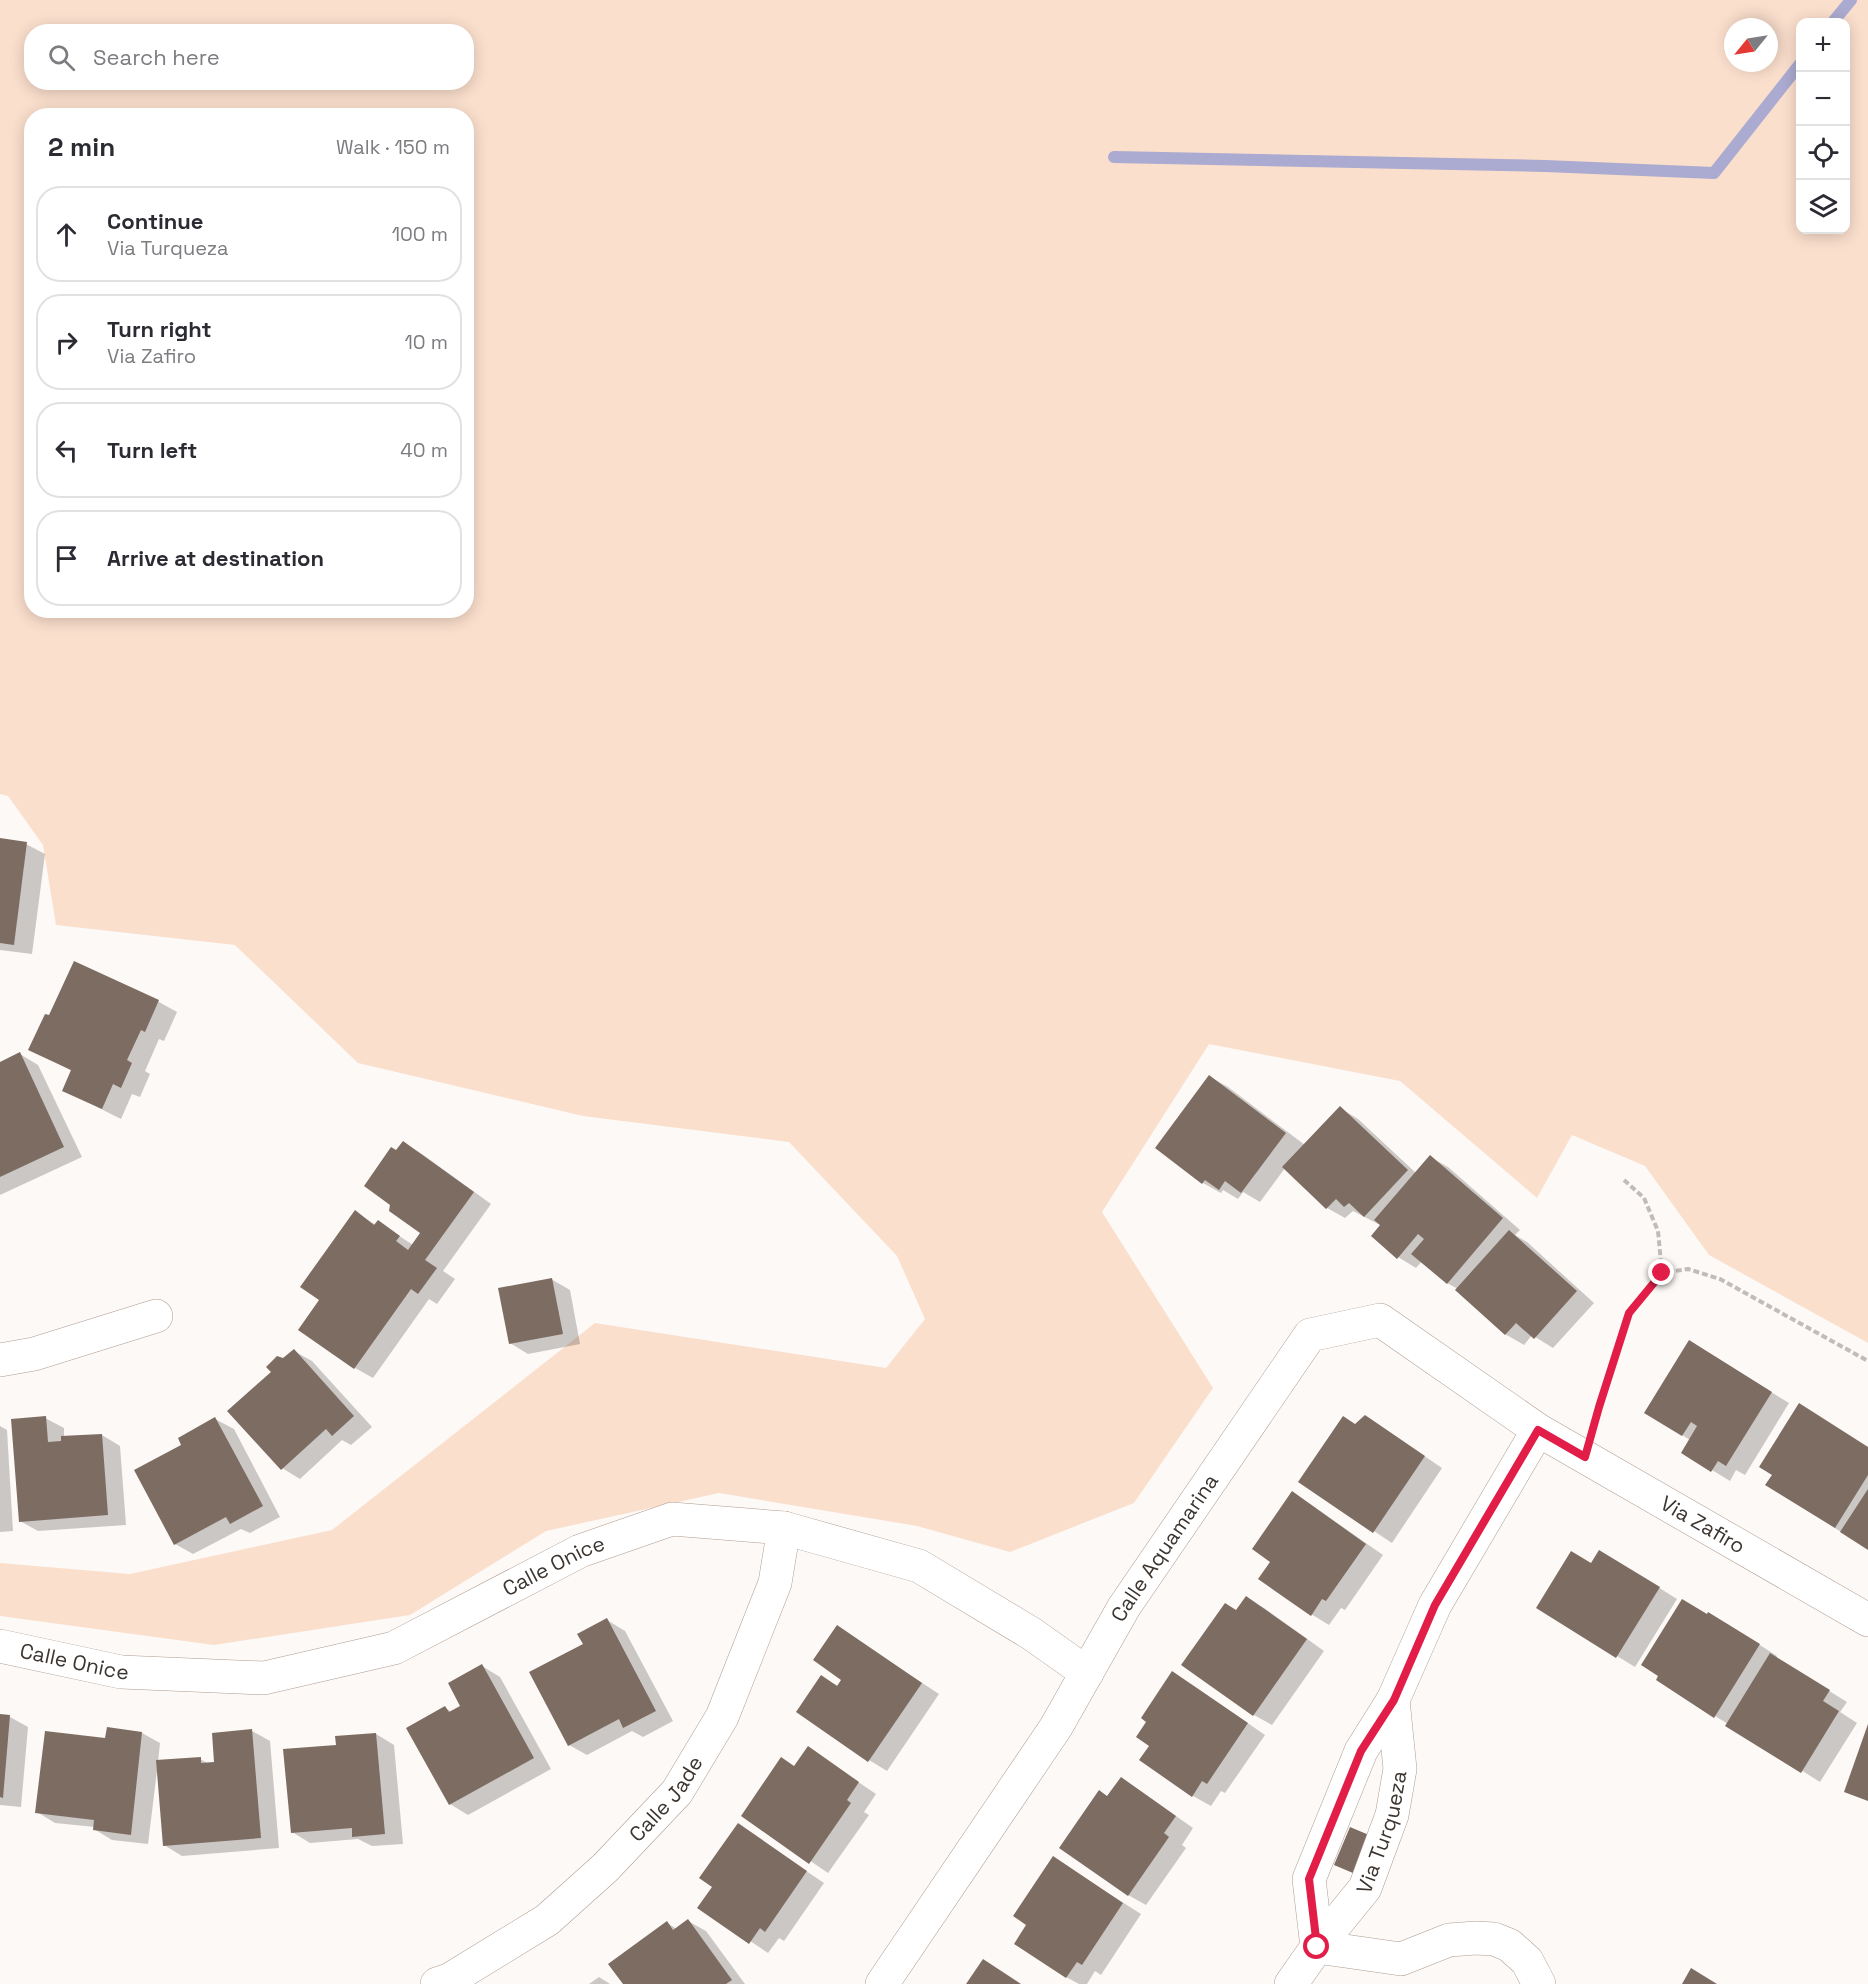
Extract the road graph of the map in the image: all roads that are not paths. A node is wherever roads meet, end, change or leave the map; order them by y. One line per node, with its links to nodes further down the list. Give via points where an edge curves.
1 (156, 1316): 2 (street, via 34,1354)
2 (0, 1360)
3 (1538, 1430): 5 (street, Via Zafiro); 7 (street, Calle Aquamarina, via 1380,1320 1310,1335 1124,1607); 8 (street, Via Turqueza, via 1435,1605)
4 (784, 1528): 6 (street, Calle Onice, via 672,1518 580,1551 394,1648 264,1678 121,1672); 7 (street, Calle Onice, via 919,1566 1032,1634); 12 (street, Calle Jade, via 775,1583 722,1717 677,1792 605,1868 547,1920)
5 (1868, 1620)
6 (0, 1647)
7 (1087, 1673): 13 (street, Calle Aquamarina, via 1056,1727)
8 (1394, 1700): 9 (street, Via Turqueza, via 1361,1751); 10 (street, Via Turqueza, via 1400,1769)
9 (1342, 1797): 10 (street); 11 (street, Via Turqueza, via 1309,1879)
10 (1392, 1815): 11 (street, Via Turqueza, via 1365,1888)
11 (1317, 1947): 14 (street, Via Turqueza); 15 (street, via 1401,1959 1449,1940 1494,1939 1509,1945 1527,1961)
12 (437, 1984)
13 (882, 1984)
14 (1291, 1984)
15 (1539, 1984)

